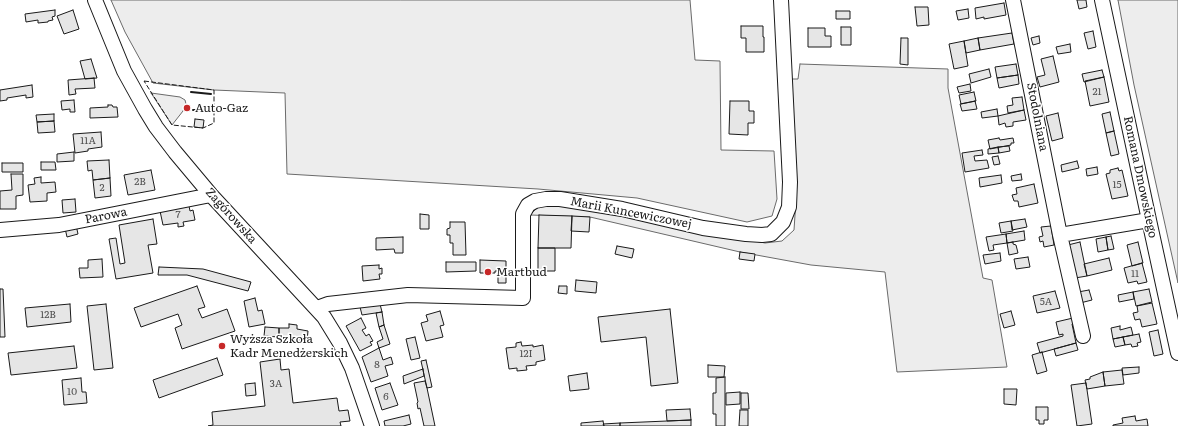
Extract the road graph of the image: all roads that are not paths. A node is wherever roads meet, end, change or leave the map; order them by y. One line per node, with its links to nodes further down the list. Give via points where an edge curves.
1 (95, 0): 5 (street, Zagórowska, via 124,71 145,109 175,152)
2 (781, 0): 9 (street, Marii Kuncewiczowej, via 790,206 783,222 772,234 746,234 703,228 622,209 546,199 528,205 523,214 523,298 408,295 328,304)
3 (1013, 0): 8 (street, Stodolniana)
4 (1102, 0): 6 (street, Romana Dmowskiego)
5 (211, 195): 7 (street, Parowa, via 59,225); 9 (street, Zagórowska)
6 (1148, 220): 8 (street); 11 (street, Romana Dmowskiego)
7 (0, 230)
8 (1060, 235): 10 (street, Stodolniana)
9 (317, 308): 12 (street, Zagórowska, via 333,330 346,356)
10 (1083, 336)
11 (1178, 353)
12 (372, 426)

